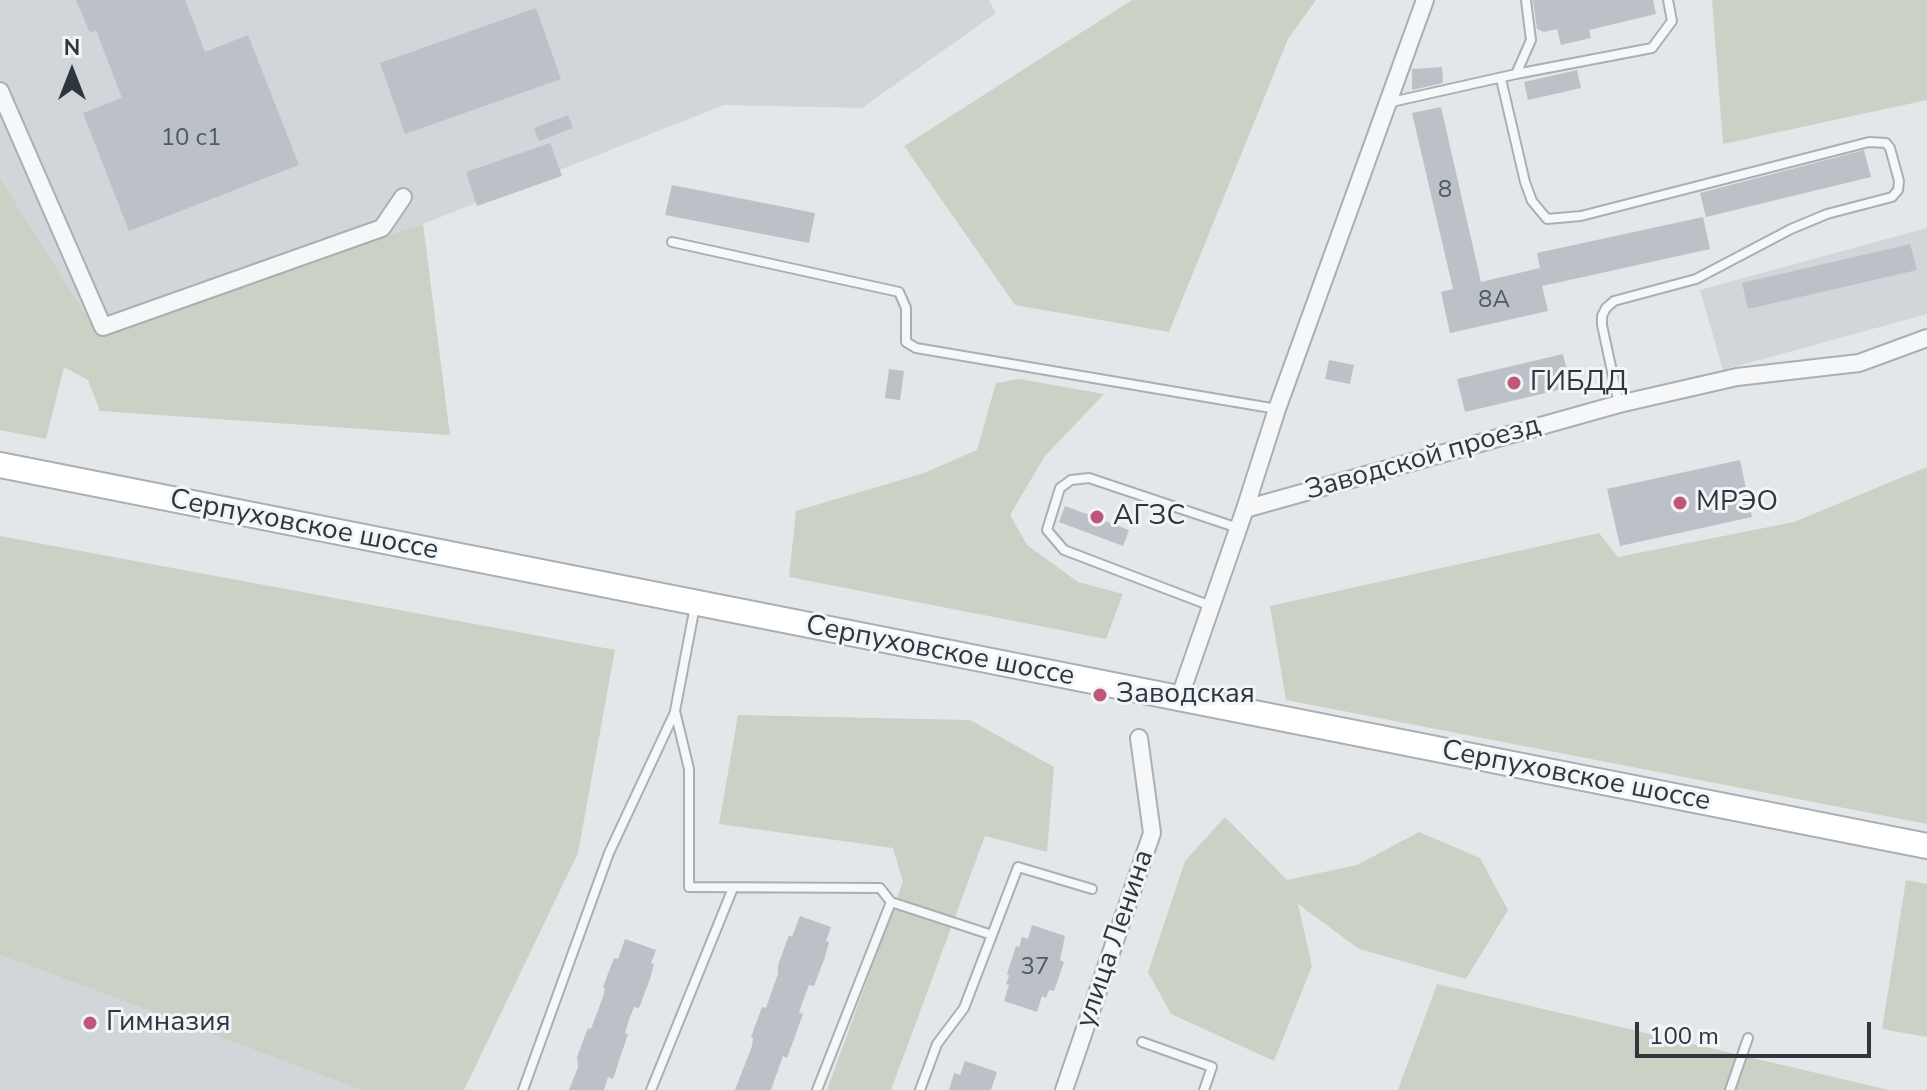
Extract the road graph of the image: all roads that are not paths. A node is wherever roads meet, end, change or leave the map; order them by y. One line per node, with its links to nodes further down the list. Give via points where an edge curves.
1 (1425, 0): 7 (street)
2 (1526, 0): 4 (lane, via 1531,40)
3 (1668, 0): 4 (lane, via 1672,21 1652,48)
4 (1516, 74): 5 (lane)
5 (1501, 79): 7 (lane); 11 (lane, via 1525,182 1547,219 1581,216 1869,142 1890,148 1899,181 1892,197 1827,214 1696,279 1614,301 1606,308 1602,325)
6 (0, 91): 8 (street, via 103,327 382,228)
7 (1386, 103): 12 (street)
8 (403, 197)
9 (672, 242): 12 (lane, via 899,292 906,308 906,342 916,348)
10 (1927, 338): 11 (street, Заводской проезд, via 1859,363 1737,377)
11 (1619, 404): 14 (street, Заводской проезд)
12 (1277, 409): 14 (street)
13 (0, 465): 16 (main road, Серпуховское шоссе)
14 (1245, 509): 15 (street)
15 (1239, 528): 17 (street); 17 (lane, via 1089,478 1060,488 1047,530 1064,550)
16 (695, 603): 18 (main road, Серпуховское шоссе); 19 (lane)
17 (1211, 606): 18 (street)
18 (1179, 699): 21 (main road, Серпуховское шоссе)
19 (675, 711): 22 (lane, via 689,769 689,887); 28 (lane, via 609,853)
20 (1139, 738): 32 (street, улица Ленина, via 1152,833)
21 (1927, 846)
22 (733, 888): 24 (lane, via 880,888); 29 (lane)
23 (1092, 889): 25 (lane, via 1018,867)
24 (891, 902): 25 (lane); 30 (lane)
25 (992, 935): 31 (lane, via 964,1008 937,1044)
26 (1748, 1038): 34 (lane)
27 (1142, 1042): 33 (lane, via 1212,1067)
28 (523, 1090)
29 (651, 1090)
30 (817, 1090)
31 (920, 1090)
32 (1064, 1090)
33 (1204, 1090)
34 (1730, 1090)

